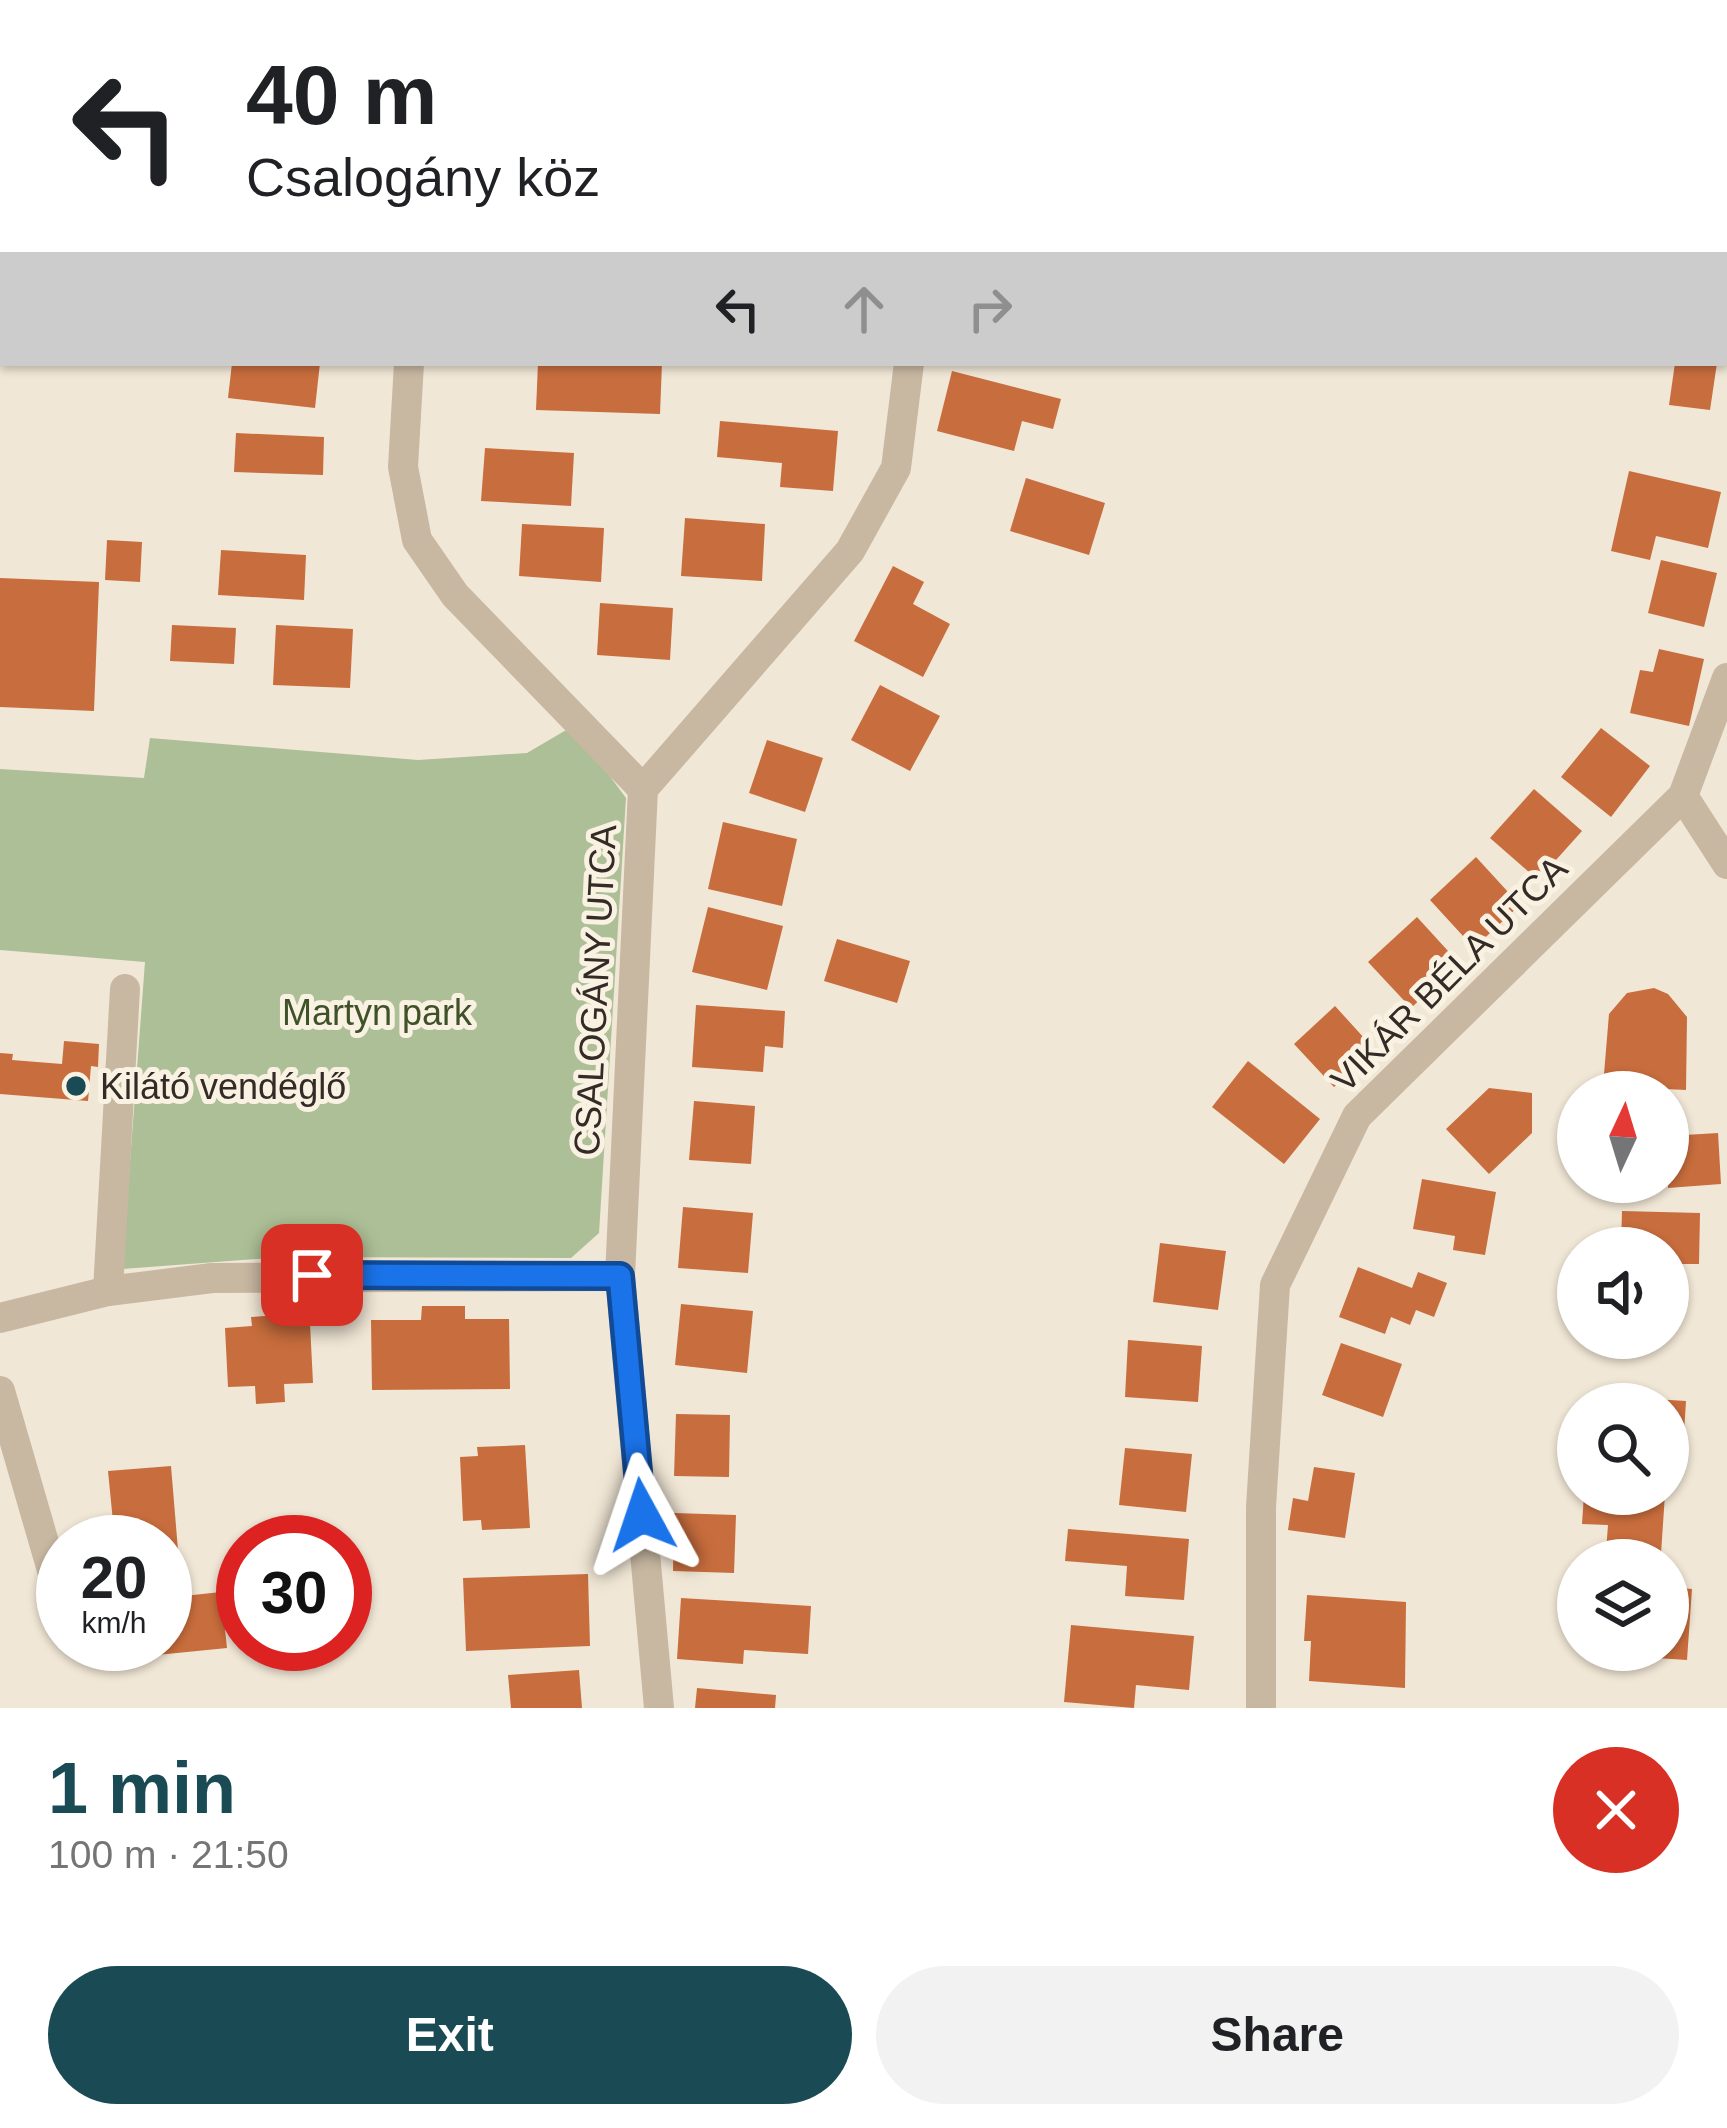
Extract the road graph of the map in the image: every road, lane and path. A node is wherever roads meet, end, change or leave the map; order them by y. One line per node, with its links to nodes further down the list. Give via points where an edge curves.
1 (409, 366): 4 (street, via 404,467 417,540 455,595)
2 (909, 366): 4 (street, CSALOGÁNY UTCA, via 896,468 850,551)
3 (1727, 678): 5 (street, VIKÁR BÉLA UTCA)
4 (643, 789): 8 (street, CSALOGÁNY UTCA)
5 (1683, 796): 6 (street); 14 (street, VIKÁR BÉLA UTCA, via 1358,1116 1275,1285)
6 (1727, 864)
7 (125, 989): 9 (street)
8 (620, 1276): 9 (street, via 312,1275); 13 (street, CSALOGÁNY UTCA)
9 (108, 1291): 10 (street)
10 (0, 1318)
11 (0, 1391): 12 (street)
12 (36, 1515)
13 (659, 1708)
14 (1261, 1708)

